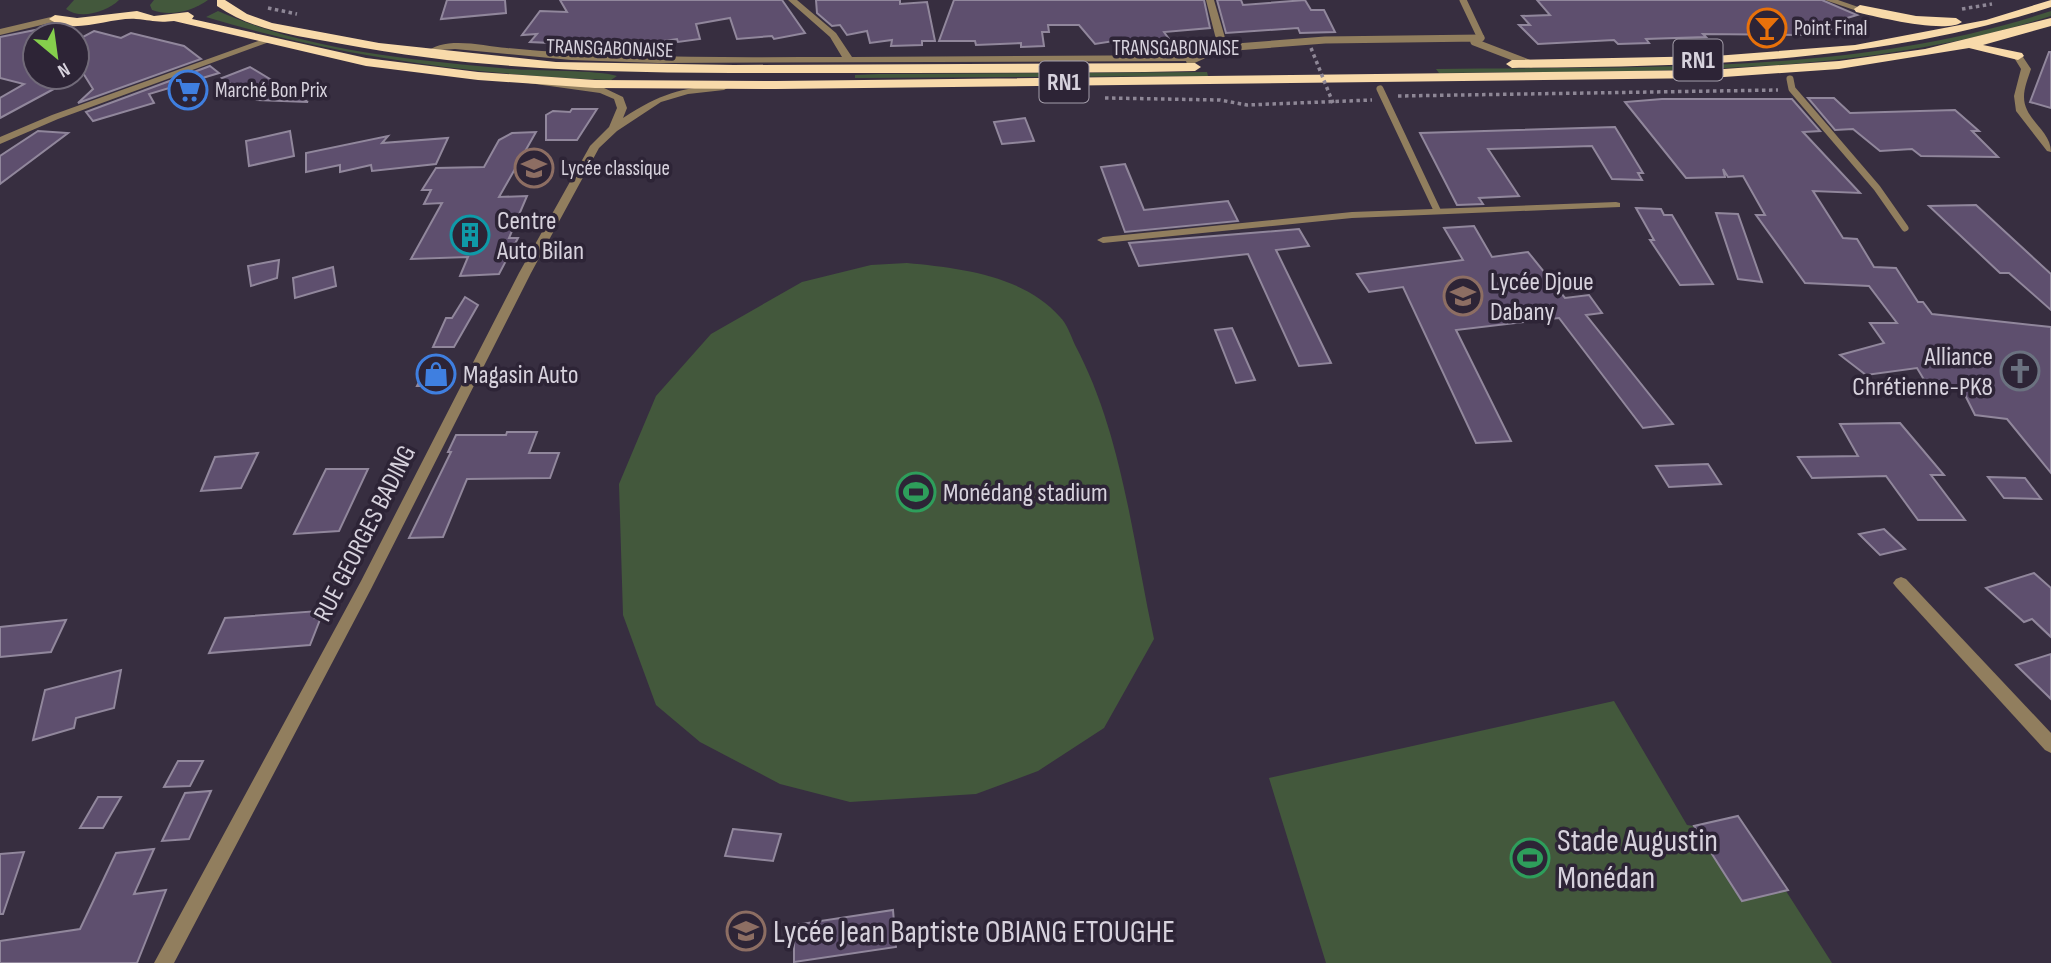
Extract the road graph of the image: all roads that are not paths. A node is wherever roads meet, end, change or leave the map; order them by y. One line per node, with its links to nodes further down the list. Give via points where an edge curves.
1 (792, 0): 23 (street, via 833,35)
2 (1210, 0): 20 (street)
3 (1463, 0): 16 (lane)
4 (1829, 0): 8 (street)
5 (138, 1): 9 (highway, via 99,15); 10 (highway, via 133,9)
6 (2051, 4): 13 (highway, TRANSGABONAISE / RN1)
7 (215, 6): 11 (highway, RN1); 21 (highway, TRANSGABONAISE / RN1, via 300,32)
8 (1860, 9): 13 (highway, via 1916,20); 18 (highway, via 1884,21 1887,29)
9 (54, 13): 10 (highway, via 77,22); 15 (street)
10 (137, 15): 11 (highway, RN1)
11 (178, 19): 17 (highway, TRANSGABONAISE / RN1)
12 (2051, 22): 14 (highway, RN1)
13 (1985, 23): 18 (highway, TRANSGABONAISE / RN1)
14 (2024, 30): 19 (highway, RN1); 22 (highway, via 2015,48)
15 (0, 32)
16 (1481, 38): 20 (lane, via 1325,40); 26 (lane, via 1474,42)
17 (267, 41): 29 (highway, TRANSGABONAISE / RN1, via 380,64); 33 (street)
18 (1863, 46): 26 (highway, TRANSGABONAISE / RN1, via 1710,59)
19 (1956, 46): 22 (highway); 30 (highway, TRANSGABONAISE / RN1, via 1821,66 1710,74)
20 (1223, 48): 24 (street)
21 (429, 54): 23 (street, via 455,46 614,59); 25 (highway, TRANSGABONAISE / RN1, via 604,69)
22 (2018, 56): 34 (street, via 2026,69 2019,96 2021,111)
23 (848, 58): 25 (street)
24 (1197, 58): 25 (street); 27 (street)
25 (1018, 62): 27 (highway, TRANSGABONAISE / RN1)
26 (1531, 64): 27 (highway, TRANSGABONAISE / RN1)
27 (1180, 68)
28 (1790, 79): 37 (lane, via 1792,89 1877,188)
29 (522, 80): 30 (highway, TRANSGABONAISE / RN1); 32 (street, via 602,90 618,97 622,108)
30 (776, 85): 32 (street, RUE GEORGES BADING, via 674,94)
31 (1380, 89): 36 (lane)
32 (613, 129): 41 (street, RUE GEORGES BADING, via 595,146 525,273 347,621)
33 (0, 141)
34 (2051, 149)
35 (1616, 205): 36 (street)
36 (1437, 210): 38 (street)
37 (1905, 228)
38 (1103, 240)
39 (1901, 583): 40 (street)
40 (2051, 745)
41 (164, 963)

